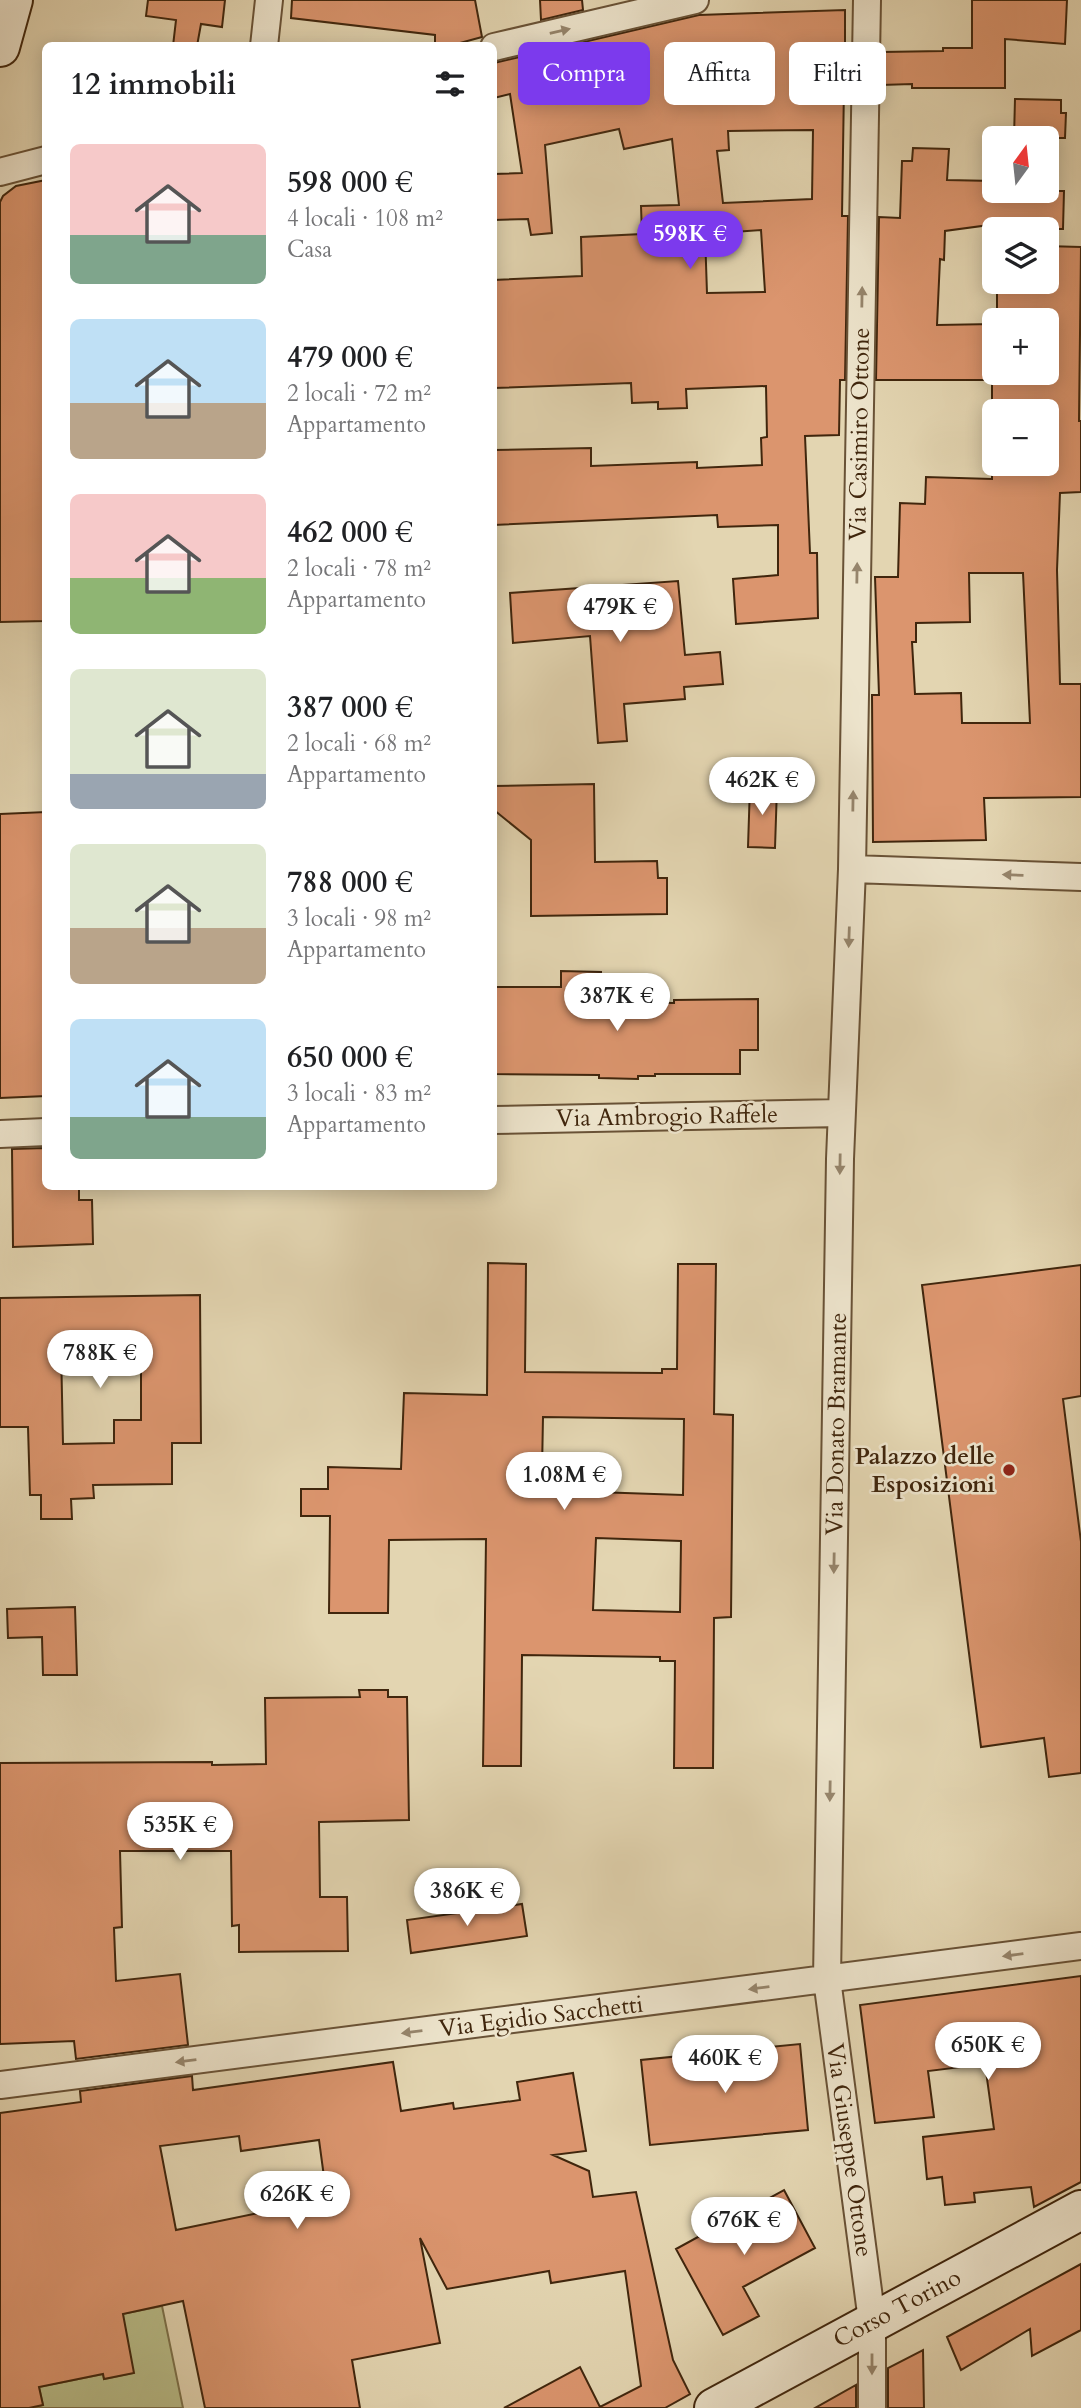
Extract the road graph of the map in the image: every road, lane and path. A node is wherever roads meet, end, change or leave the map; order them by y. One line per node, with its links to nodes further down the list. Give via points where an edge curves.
1 (13, 0): 7 (main road)
2 (269, 0): 5 (street)
3 (695, 0): 6 (street, one-way to 3)
4 (867, 0): 10 (street, Via Casimiro Ottone, one-way to 4)
5 (264, 42)
6 (497, 46)
7 (0, 47)
8 (42, 161): 9 (street)
9 (0, 172)
10 (852, 869): 11 (street, one-way to 10); 12 (street, Via Donato Bramante, one-way to 12)
11 (1081, 877)
12 (841, 1113): 13 (street, Via Ambrogio Raffele); 17 (street, Via Donato Bramante, one-way to 17)
13 (497, 1120)
14 (42, 1132): 15 (street)
15 (0, 1134)
16 (1081, 1946): 17 (street, Via Egidio Sacchetti, one-way to 17)
17 (827, 1979): 18 (street, Via Egidio Sacchetti, one-way to 18); 20 (street, Via Giuseppe Ottone)
18 (0, 2085)
19 (1081, 2210): 20 (main road, Corso Torino)
20 (872, 2321): 21 (main road, Corso Torino); 22 (street, Via Giuseppe Ottone, one-way to 22)
21 (714, 2408)
22 (872, 2408)

